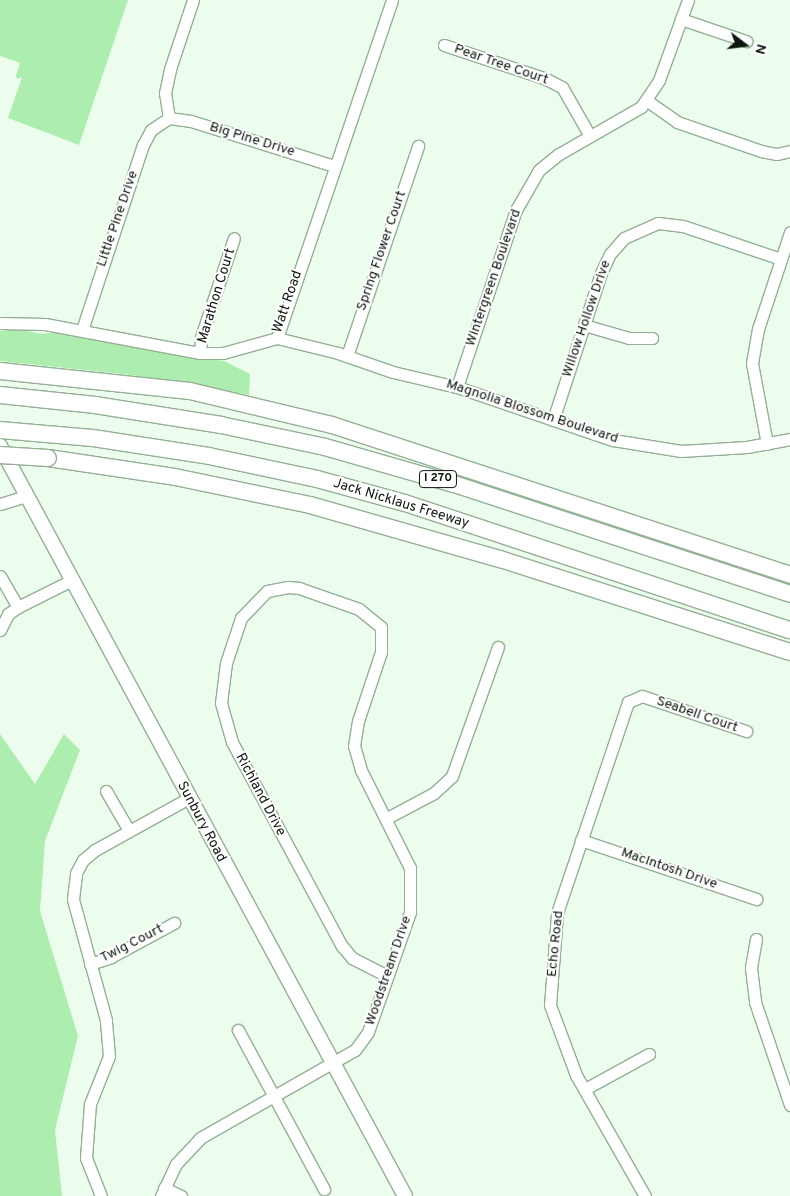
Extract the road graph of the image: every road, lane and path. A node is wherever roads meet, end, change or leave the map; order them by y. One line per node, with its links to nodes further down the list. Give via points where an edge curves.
1 (193, 0): 8 (street, via 165,93)
2 (392, 0): 12 (street, Watt Road)
3 (688, 0): 4 (street, Wintergreen Boulevard)
4 (681, 19): 5 (street); 7 (street, Wintergreen Boulevard, via 660,80)
5 (746, 41)
6 (444, 45): 9 (street, Pear Tree Court, via 562,87)
7 (646, 100): 9 (street, Wintergreen Boulevard, via 616,124); 11 (street, via 677,122 761,151 777,154)
8 (169, 118): 12 (street, Big Pine Drive, via 192,121); 18 (street, Little Pine Drive, via 151,130 144,145)
9 (590, 136): 24 (street, Wintergreen Boulevard, via 539,170 516,210)
10 (418, 146): 22 (street, Spring Flower Court)
11 (790, 151)
12 (334, 166): 19 (street, Watt Road)
13 (790, 232): 15 (street)
14 (234, 238): 21 (street, Marathon Court, via 201,337)
15 (781, 259): 17 (street, Willow Hollow Drive, via 683,226 658,223 624,238 610,254); 29 (street, via 758,329 752,363)
16 (0, 324): 18 (street, Watt Road, via 44,324)
17 (584, 325): 20 (street, via 629,338); 26 (street, Willow Hollow Drive)
18 (82, 330): 21 (street, Watt Road)
19 (277, 338): 21 (street, Watt Road, via 223,353); 22 (street, Magnolia Blossom Boulevard)
20 (652, 338)
21 (200, 353)
22 (347, 356): 24 (street, Magnolia Blossom Boulevard, via 393,372)
23 (2, 371): 34 (highway, via 190,391 332,424)
24 (457, 387): 26 (street, Magnolia Blossom Boulevard)
25 (0, 395): 38 (highway, I 270, via 221,424 325,447 454,484)
26 (552, 420): 29 (street, Magnolia Blossom Boulevard, via 614,440 681,451)
27 (0, 430): 41 (highway, Jack Nicklaus Freeway / I 270, via 93,438 209,456 317,479 405,503)
28 (790, 439): 29 (street, Magnolia Blossom Boulevard)
29 (767, 444)
30 (0, 446): 32 (main road, Sunbury Road)
31 (0, 455): 43 (highway, bridge, via 48,458 175,477 310,505 500,559)
32 (26, 496): 33 (street); 36 (main road, Sunbury Road)
33 (0, 504)
34 (790, 575)
35 (0, 576): 39 (street)
36 (72, 580): 39 (street); 47 (main road, Sunbury Road)
37 (267, 591): 48 (street, Woodstream Drive, via 299,588 359,609 381,627 381,652 358,721 354,746 361,770); 55 (street, Richland Drive, via 241,618 226,663 221,703 232,742 342,946 352,958)
38 (790, 594)
39 (18, 607): 40 (street, via 8,614)
40 (0, 630)
41 (790, 630)
42 (498, 647): 48 (street, via 452,776 434,793)
43 (790, 652)
44 (648, 698): 45 (street, Seabell Court); 50 (street, Echo Road, via 635,698 624,709)
45 (746, 731)
46 (106, 791): 49 (street)
47 (189, 798): 49 (street); 58 (main road, Sunbury Road)
48 (387, 818): 55 (street, Woodstream Drive, via 410,868 410,912)
49 (128, 830): 54 (street, via 84,860 76,873 73,899)
50 (582, 840): 51 (street, MacIntosh Drive); 60 (street, Echo Road, via 558,913 550,1005 576,1075)
51 (756, 899)
52 (174, 922): 54 (street, Twig Court, via 111,957)
53 (756, 939): 59 (street, via 751,968 755,1002)
54 (90, 964): 65 (street, via 106,1020 109,1056 90,1104 86,1158)
55 (386, 975): 58 (street, Woodstream Drive, via 368,1032 354,1050)
56 (238, 1030): 61 (street)
57 (649, 1054): 60 (street)
58 (333, 1063): 61 (street, Woodstream Drive); 67 (main road, Sunbury Road)
59 (784, 1072): 62 (street)
60 (585, 1089): 68 (street, Echo Road)
61 (273, 1096): 63 (street); 64 (street, Woodstream Drive, via 200,1138 176,1164)
62 (790, 1105)
63 (324, 1190)
64 (162, 1192): 66 (street)
65 (101, 1196)
66 (181, 1196)
67 (405, 1196)
68 (645, 1196)

